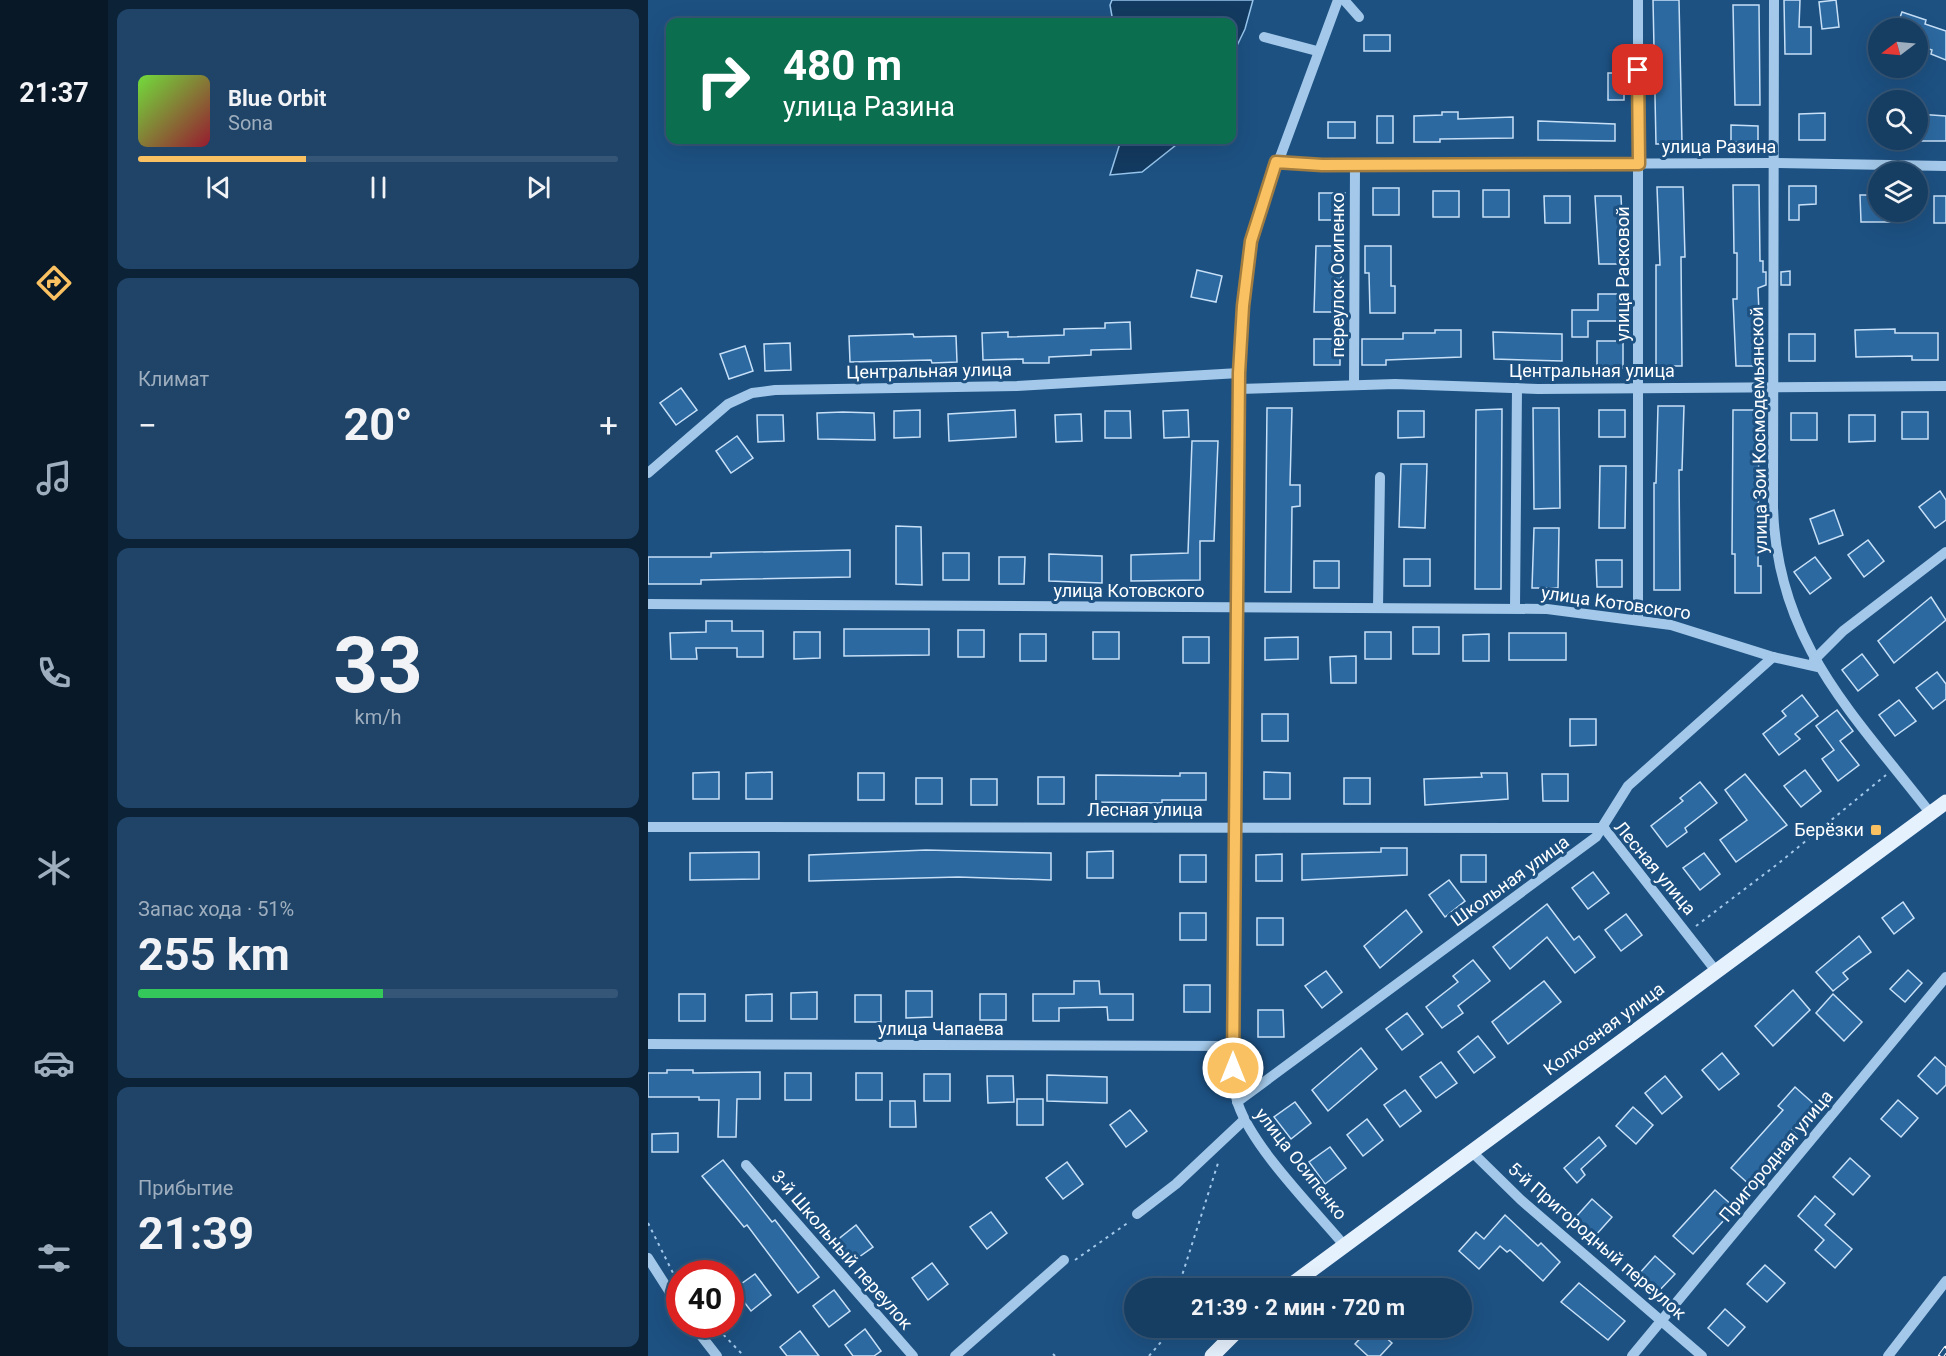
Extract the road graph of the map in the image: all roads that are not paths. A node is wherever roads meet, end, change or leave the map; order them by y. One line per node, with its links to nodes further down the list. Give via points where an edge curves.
1 (1338, 0): 7 (street, улица Осипенко)
2 (1344, 0): 5 (street)
3 (1638, 0): 10 (street, улица Расковой)
4 (1774, 0): 9 (street, улица Зои Космодемьянской)
5 (1359, 16)
6 (1264, 37): 7 (street)
7 (1317, 51): 8 (street, улица Осипенко)
8 (1276, 162): 11 (street, улица Разина); 13 (street, улица Осипенко, via 1251,241)
9 (1773, 163): 10 (street, улица Разина); 12 (street, улица Разина); 16 (street, улица Зои Космодемьянской)
10 (1639, 164): 11 (street, улица Разина); 18 (street, улица Расковой)
11 (1354, 165): 14 (street, переулок Осипенко)
12 (1946, 166)
13 (1239, 373): 19 (street, улица Осипенко); 20 (street, Центральная улица, via 1017,386 752,393 728,404)
14 (1354, 386): 17 (street, Центральная улица); 19 (street, Центральная улица)
15 (1946, 386): 16 (street, Центральная улица)
16 (1773, 387): 18 (street, Центральная улица); 29 (street, улица Зои Космодемьянской, via 1775,551 1786,596)
17 (1517, 388): 18 (street, Центральная улица); 26 (street)
18 (1640, 388): 27 (street, улица Расковой)
19 (1239, 389): 24 (street, улица Осипенко)
20 (648, 473)
21 (1380, 477): 25 (street)
22 (1946, 552): 29 (street, via 1843,631)
23 (648, 604): 24 (street, улица Котовского)
24 (1237, 608): 25 (street, улица Котовского); 32 (street, улица Осипенко)
25 (1378, 608): 26 (street, улица Котовского)
26 (1515, 608): 27 (street, улица Котовского)
27 (1638, 619): 28 (street, улица Котовского, via 1690,629)
28 (1773, 657): 29 (street, улица Котовского); 34 (street, Школьная улица, via 1628,786)
29 (1816, 664): 31 (street, улица Зои Космодемьянской)
30 (1946, 802): 31 (main road, Колхозная улица)
31 (1931, 814): 35 (main road, Колхозная улица)
32 (1235, 826): 33 (street, Лесная улица); 34 (street, Лесная улица); 38 (street, улица Осипенко)
33 (648, 827)
34 (1604, 828): 35 (street, Лесная улица); 39 (street, Школьная улица, via 1581,849)
35 (1716, 971): 41 (main road, Колхозная улица)
36 (1946, 977): 50 (street, Пригородная улица)
37 (648, 1044): 38 (street, улица Чапаева)
38 (1233, 1046): 39 (street, улица Осипенко)
39 (1237, 1102): 40 (street, улица Осипенко)
40 (1244, 1120): 43 (street, via 1176,1184); 44 (street, улица Осипенко)
41 (1470, 1151): 44 (main road, Колхозная улица); 50 (street, 5-й Пригородный переулок, via 1521,1200)
42 (746, 1165): 54 (street, 3-й Школьный переулок)
43 (1137, 1214)
44 (1344, 1245): 47 (main road, Колхозная улица)
45 (648, 1258): 49 (street)
46 (1064, 1260): 55 (street)
47 (1300, 1278)
48 (1946, 1281): 59 (street)
49 (666, 1286)
50 (1662, 1320): 57 (street, Пригородная улица); 58 (street, 5-й Пригородный переулок)
51 (703, 1338): 53 (street)
52 (1230, 1338): 56 (main road)
53 (717, 1356)
54 (913, 1356)
55 (956, 1356)
56 (1212, 1356)
57 (1632, 1356)
58 (1702, 1356)
59 (1888, 1356)

